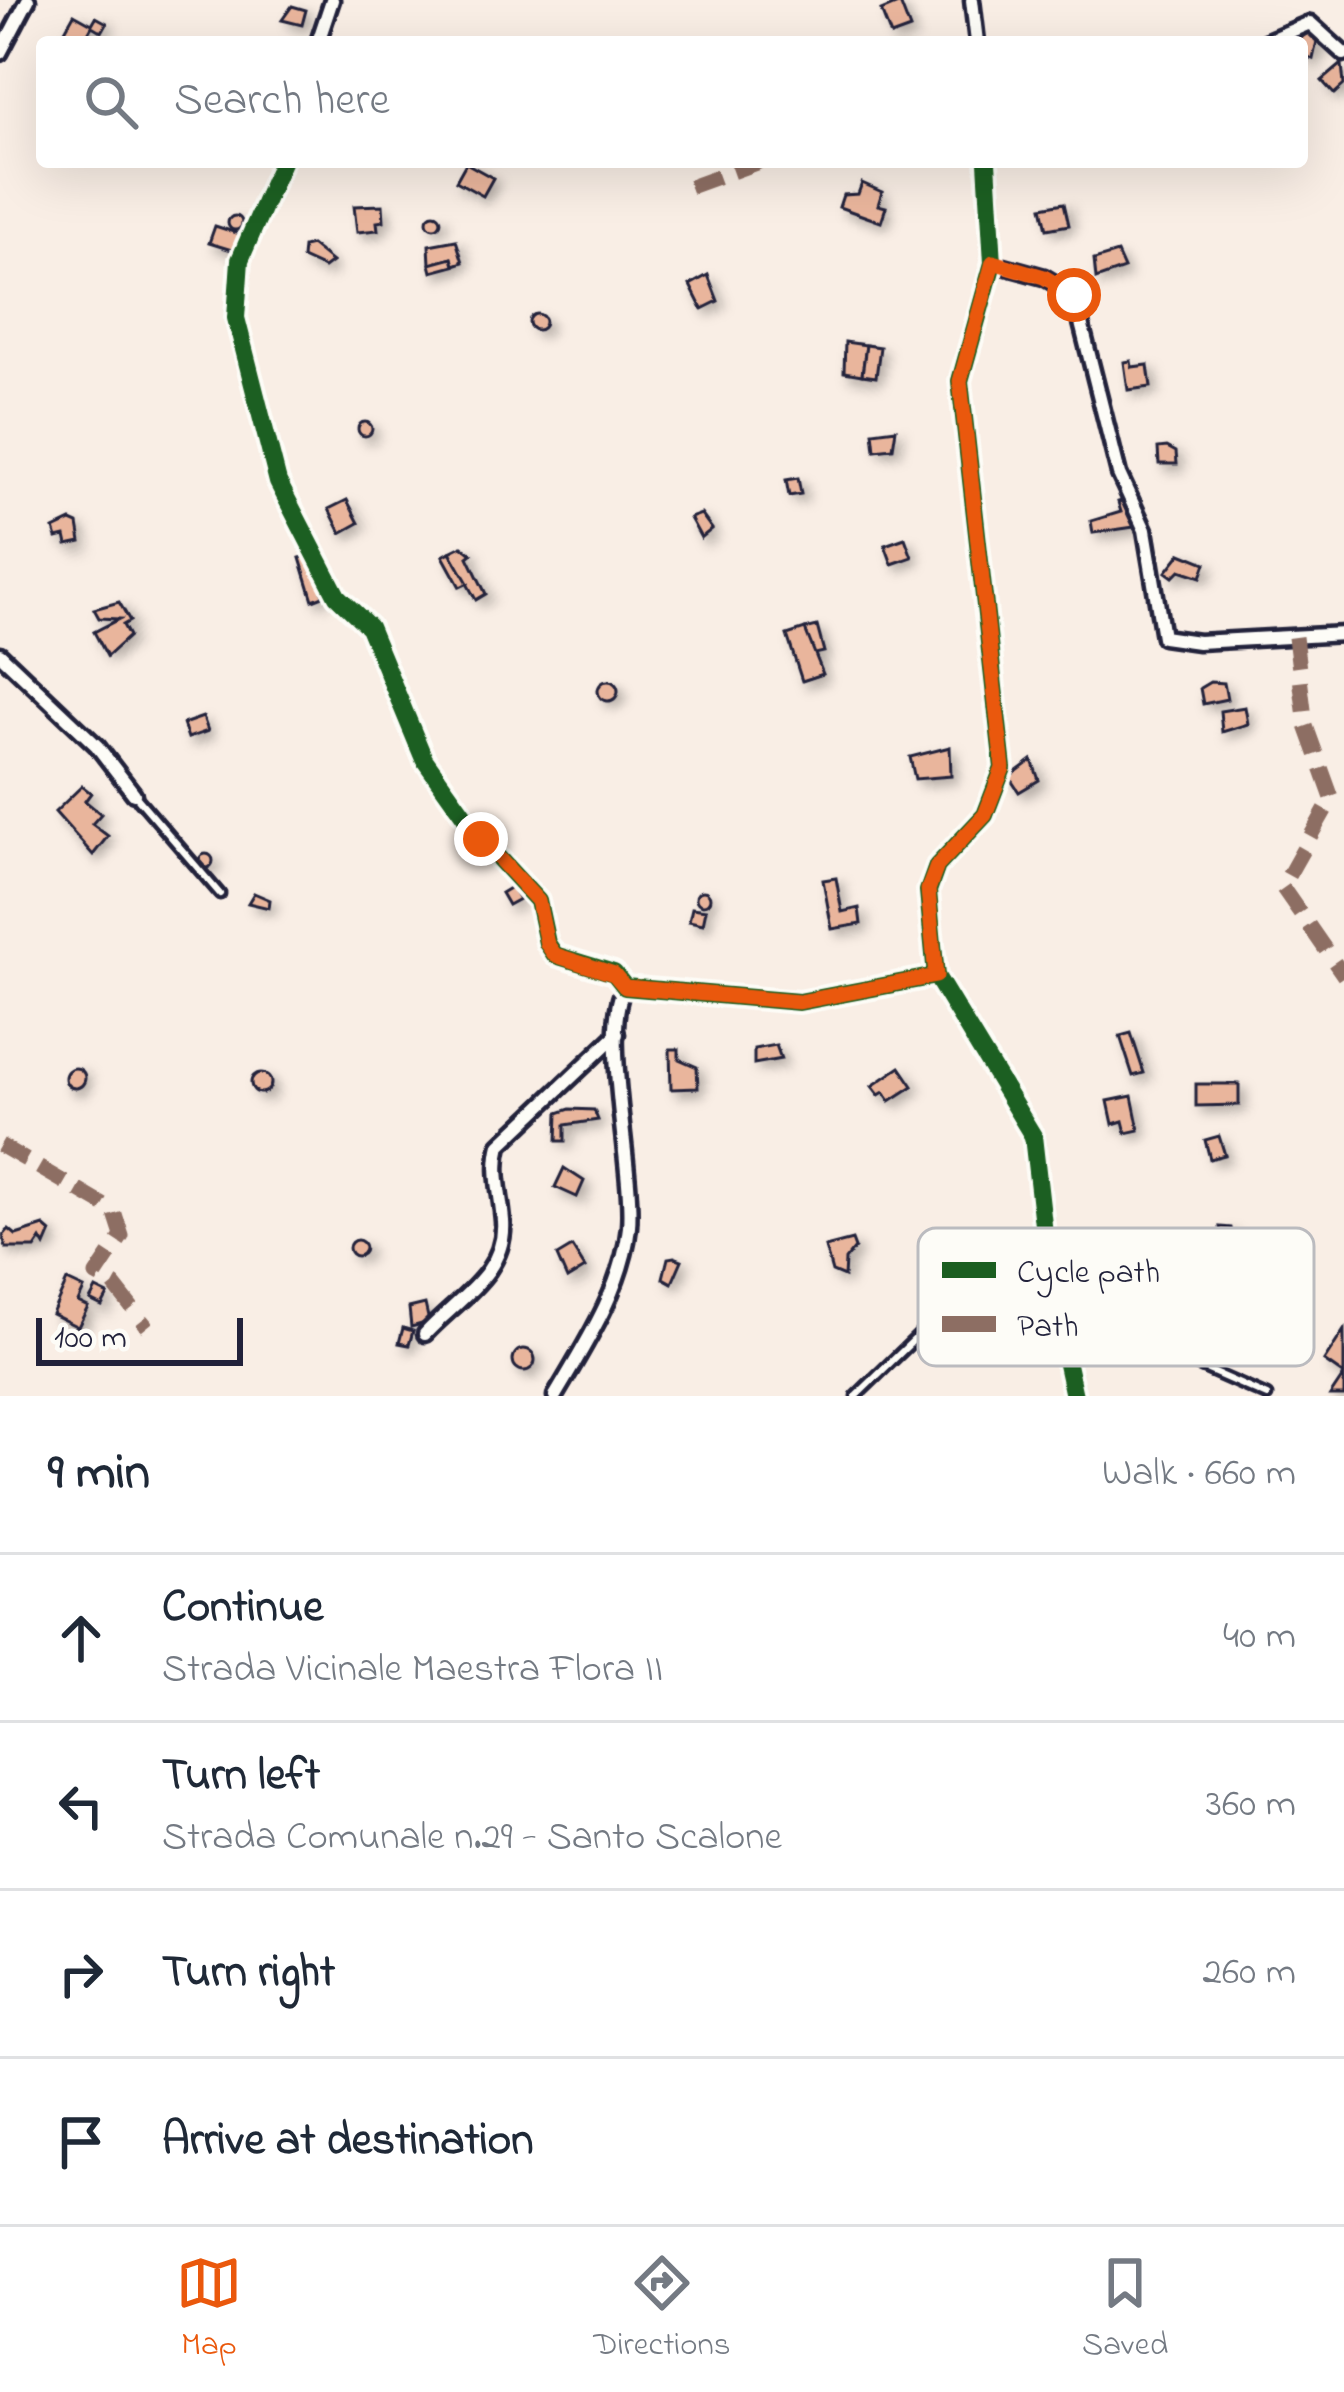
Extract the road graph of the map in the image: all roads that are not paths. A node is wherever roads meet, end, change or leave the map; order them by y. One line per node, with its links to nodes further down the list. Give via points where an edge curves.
1 (28, 0): 7 (street)
2 (332, 0): 4 (street)
3 (972, 0): 5 (street)
4 (320, 36)
5 (976, 36)
6 (1279, 36): 8 (street, via 1310,23)
7 (0, 53)
8 (1344, 54)
9 (279, 168): 17 (street, via 240,260 236,318 278,482 337,596 369,628 424,759 538,901 547,944 555,955 614,974)
10 (987, 168): 11 (street)
11 (993, 262): 12 (street, via 1074,295 1119,474 1144,530 1163,637); 16 (street, via 960,381 1003,768 985,815 937,866 928,890)
12 (1344, 634)
13 (0, 655): 14 (street, via 97,746)
14 (134, 794): 15 (lane)
15 (220, 894)
16 (936, 976): 17 (street, via 799,1002); 19 (street, via 1033,1136)
17 (625, 987): 18 (street)
18 (616, 1034): 20 (street, via 500,1145 499,1258); 24 (street, via 629,1232 608,1298)
19 (1043, 1228)
20 (425, 1334)
21 (918, 1336): 25 (lane)
22 (1067, 1366): 26 (street)
23 (1199, 1366): 27 (lane)
24 (555, 1396)
25 (856, 1396)
26 (1074, 1396)
27 (1267, 1396)

